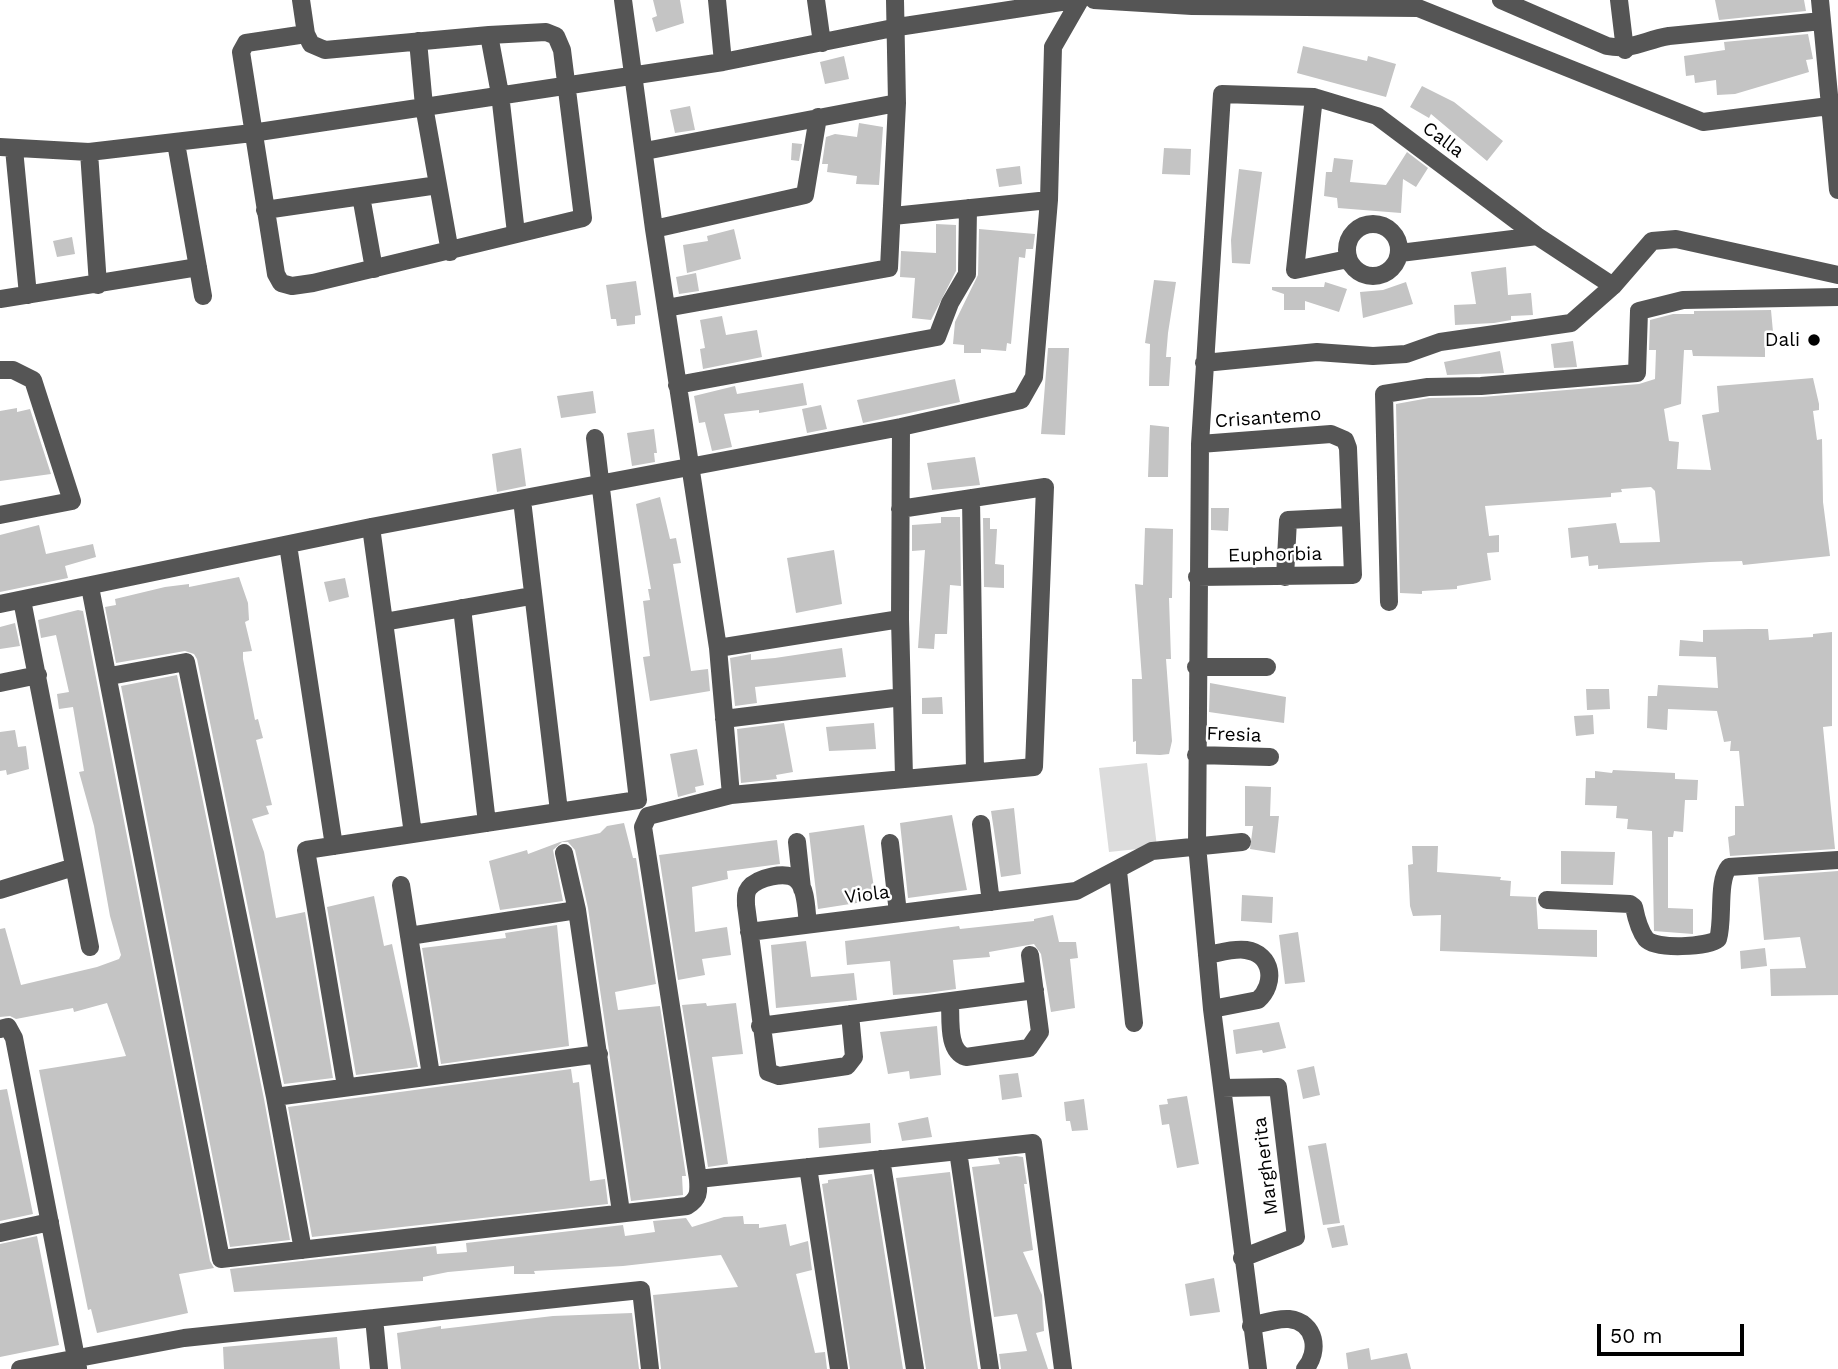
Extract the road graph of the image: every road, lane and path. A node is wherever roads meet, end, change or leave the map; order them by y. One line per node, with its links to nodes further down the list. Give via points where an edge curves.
1 (301, 0): 13 (street)
2 (623, 0): 19 (street)
3 (717, 0): 18 (street)
4 (816, 0): 16 (street)
5 (895, 0): 12 (street)
6 (1074, 0): 12 (street)
7 (1080, 0): 35 (street, via 1053,47)
8 (1094, 0): 25 (street, via 1192,6 1419,8 1703,122)
9 (1501, 0): 17 (street)
10 (1619, 0): 17 (street)
11 (1825, 11): 17 (street, via 1649,39); 25 (street)
12 (898, 27): 16 (street); 23 (street)
13 (306, 34): 15 (street, via 311,44 324,50); 27 (street, via 256,40 246,43 241,52)
14 (489, 35): 15 (street); 20 (street, via 546,32 556,36); 21 (street)
15 (418, 41): 24 (street)
16 (822, 43): 18 (street)
17 (1625, 50)
18 (723, 62): 19 (street)
19 (634, 75): 20 (street); 30 (street)
20 (566, 83): 21 (street); 40 (street, via 583,218)
21 (500, 94): 24 (street); 40 (street)
22 (1314, 97): 41 (street, Calla, via 1377,117); 44 (street, via 1296,270); 55 (street, Calla, via 1222,94)
23 (897, 103): 26 (street); 38 (street)
24 (424, 106): 27 (street); 32 (street)
25 (1829, 106): 33 (street)
26 (818, 117): 30 (street); 39 (street, via 805,195)
27 (252, 133): 28 (street); 37 (street)
28 (176, 143): 31 (street); 45 (street)
29 (7, 148): 31 (street); 50 (street)
30 (645, 151): 39 (street)
31 (89, 152): 48 (street)
32 (438, 185): 34 (street); 42 (street)
33 (1838, 190)
34 (361, 196): 37 (street); 46 (street)
35 (1049, 200): 36 (street); 58 (street, via 1034,377 1026,394 1021,400)
36 (968, 208): 38 (street); 57 (street, via 967,274 937,337)
37 (265, 210): 46 (street, via 281,283 313,283)
38 (894, 216): 54 (street, via 889,268)
39 (654, 229): 54 (street)
40 (516, 233): 42 (street)
41 (1536, 236): 43 (street); 49 (street, Calla)
42 (450, 252): 46 (street)
43 (1400, 253): 44 (street, via 1391,270 1376,276 1359,272); 44 (street, via 1392,231 1367,224 1352,233)
44 (1348, 259)
45 (198, 267): 48 (street); 51 (street)
46 (374, 269)
47 (1838, 275): 49 (street, via 1676,239 1652,241)
48 (98, 285): 50 (street)
49 (1613, 286): 55 (street, via 1571,323 1440,342 1406,354 1317,352)
50 (28, 295): 53 (street)
51 (203, 296)
52 (1838, 297): 75 (street, via 1683,300 1639,311 1637,373 1384,394)
53 (0, 299)
54 (666, 308): 57 (street)
55 (1204, 363): 60 (street)
56 (0, 370): 66 (street, via 13,370 33,380 72,501)
57 (677, 385): 61 (street)
58 (901, 428): 61 (street); 65 (street)
59 (595, 438): 62 (street)
60 (1200, 444): 67 (street, Crisantemo, via 1339,436 1348,448); 70 (street)
61 (692, 467): 62 (street); 80 (street)
62 (601, 486): 64 (street); 93 (street, via 638,800)
63 (971, 498): 65 (street); 90 (street); 90 (street, via 1045,488 1034,767)
64 (522, 500): 68 (street); 73 (street)
65 (900, 509): 78 (street)
66 (0, 515)
67 (1349, 517): 71 (street, via 1288,520); 71 (street, Euphorbia, via 1353,575)
68 (372, 527): 69 (street); 79 (street)
69 (288, 545): 72 (street); 101 (street)
70 (1197, 577): 71 (street, Euphorbia); 81 (street)
71 (1285, 577)
72 (90, 587): 74 (street); 84 (street)
73 (531, 596): 77 (street); 93 (street)
74 (22, 600): 76 (street); 83 (street)
75 (1389, 602)
76 (0, 604)
77 (461, 608): 79 (street); 94 (street)
78 (900, 619): 80 (street); 86 (street)
79 (384, 622): 96 (street)
80 (718, 648): 87 (street)
81 (1196, 667): 82 (street); 88 (street)
82 (1267, 667)
83 (37, 675): 85 (street); 104 (street)
84 (110, 677): 130 (street, via 186,662); 138 (street, via 222,1259)
85 (0, 683)
86 (902, 697): 87 (street); 91 (street)
87 (724, 719): 92 (street)
88 (1196, 755): 89 (street, Fresia); 100 (street)
89 (1270, 757)
90 (975, 772): 91 (street)
91 (904, 777): 92 (street)
92 (731, 794): 134 (street, via 648,816 643,827)
93 (559, 811): 94 (street)
94 (487, 823): 96 (street)
95 (981, 824): 110 (street)
96 (412, 834): 101 (street)
97 (797, 842): 107 (street)
98 (1242, 842): 100 (street, Viola)
99 (890, 844): 112 (street)
100 (1197, 845): 105 (street, Viola, via 1152,852); 117 (street)
101 (334, 846): 128 (street, via 306,850)
102 (564, 853): 111 (street)
103 (1838, 860): 109 (street, via 1729,867 1722,882 1718,939 1704,944 1652,943 1630,904)
104 (74, 867): 108 (street); 116 (street)
105 (1118, 871): 110 (street, Viola, via 1076,891); 123 (street)
106 (401, 885): 115 (street)
107 (802, 889): 113 (street); 114 (street, via 789,876 758,880 750,887 746,905)
108 (0, 890)
109 (1547, 900)
110 (991, 902): 112 (street, Viola)
111 (577, 910): 115 (street); 126 (street)
112 (898, 913): 113 (street, Viola)
113 (808, 924): 114 (street, Viola)
114 (749, 932): 124 (street)
115 (409, 936): 127 (street)
116 (90, 947)
117 (1207, 955): 121 (street); 121 (street, via 1249,950 1264,960 1271,977 1258,1000)
118 (1030, 956): 119 (street)
119 (1035, 990): 120 (street); 120 (street, via 1040,1032 1029,1048 967,1057 954,1049)
120 (950, 1002): 122 (street)
121 (1212, 1009): 129 (street)
122 (850, 1014): 124 (street); 124 (street, via 852,1063 779,1076 765,1068)
123 (1134, 1023)
124 (760, 1026)
125 (0, 1029): 136 (street, via 8,1027 14,1038)
126 (599, 1054): 127 (street); 135 (street)
127 (431, 1075): 128 (street)
128 (346, 1086): 130 (street)
129 (1222, 1088): 139 (street); 139 (street, Margherita, via 1278,1087 1296,1237)
130 (275, 1097): 138 (street)
131 (958, 1151): 132 (street); 148 (street); 149 (street, via 1033,1143)
132 (881, 1159): 133 (street); 147 (street)
133 (808, 1167): 134 (street); 146 (street)
134 (698, 1179): 135 (street, via 699,1193 687,1206)
135 (621, 1212): 138 (street)
136 (50, 1222): 137 (street); 142 (street)
137 (0, 1233)
138 (303, 1250)
139 (1242, 1258): 141 (street)
140 (374, 1318): 142 (street, via 184,1338); 144 (street); 145 (street, via 641,1290)
141 (1251, 1326): 150 (street); 151 (street, via 1291,1319 1307,1327 1315,1352)
142 (77, 1364): 143 (street)
143 (20, 1369)
144 (379, 1369)
145 (650, 1369)
146 (839, 1369)
147 (915, 1369)
148 (990, 1369)
149 (1063, 1369)
150 (1258, 1369)
151 (1305, 1369)

